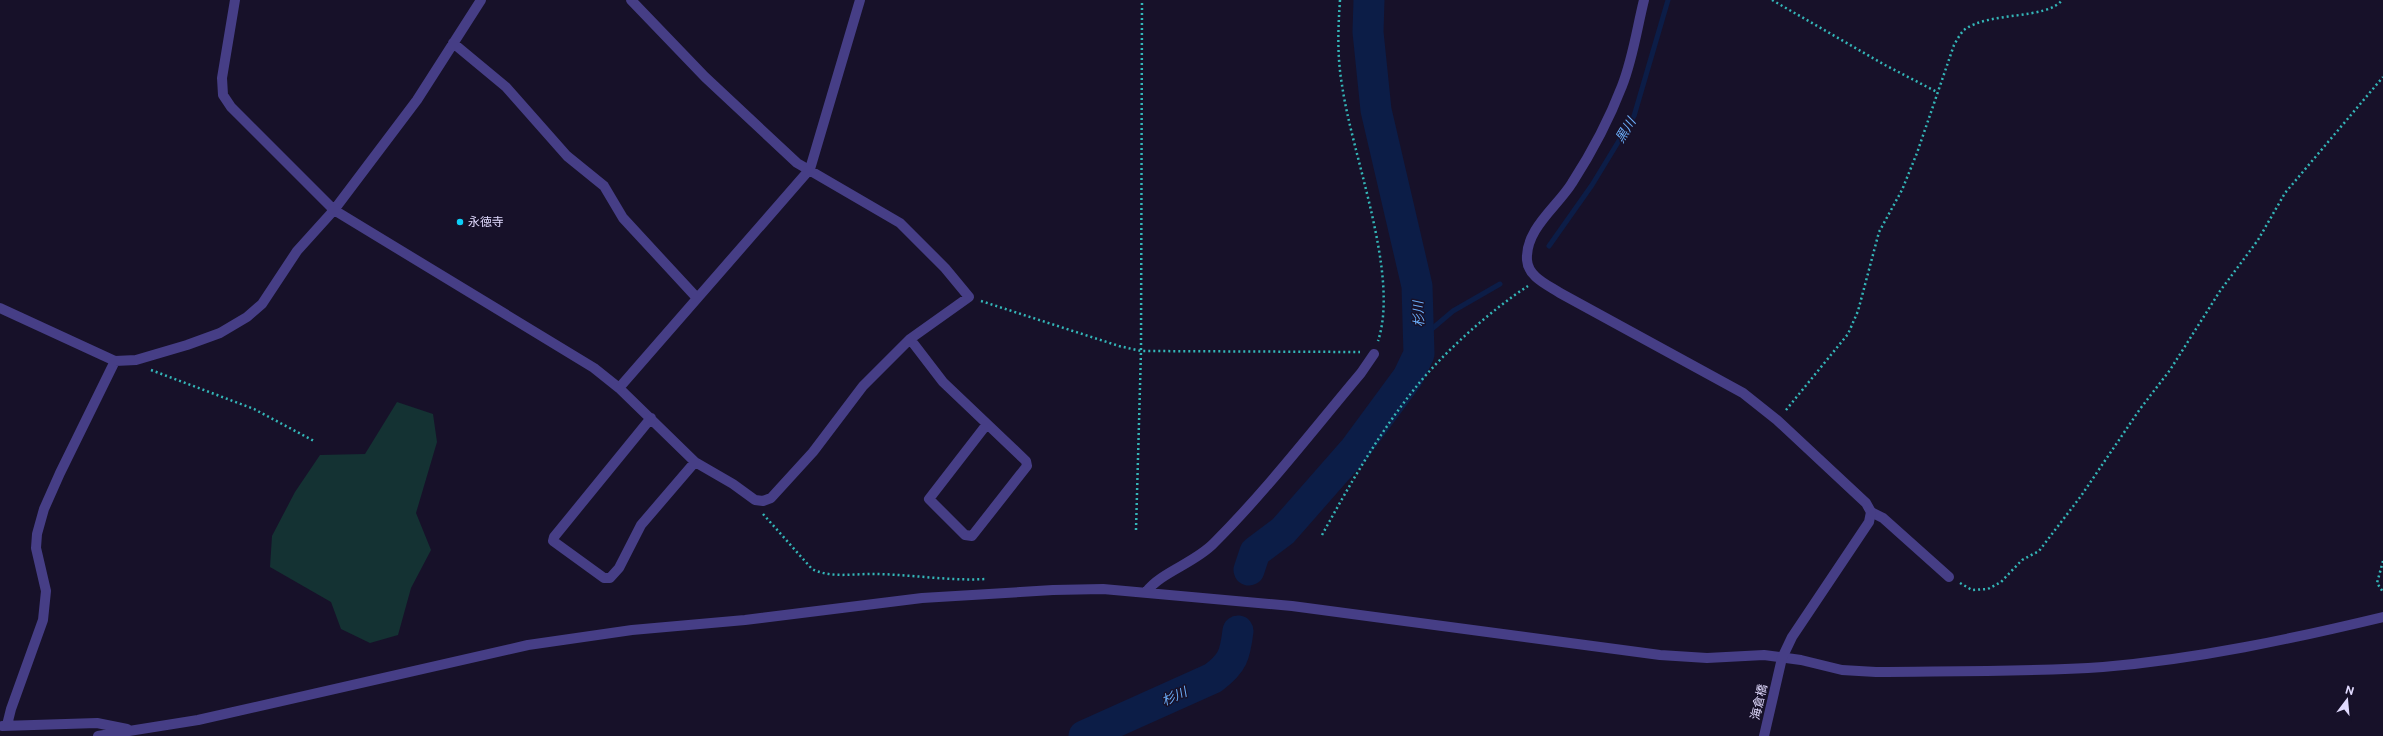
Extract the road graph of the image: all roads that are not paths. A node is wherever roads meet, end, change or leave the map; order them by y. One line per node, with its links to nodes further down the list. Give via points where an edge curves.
1 (235, 0): 8 (street, via 222,78 223,95 231,107)
2 (481, 0): 6 (street)
3 (631, 0): 7 (street, via 705,77 797,163)
4 (860, 0): 7 (street)
5 (1644, 0): 18 (street, via 1630,62 1610,115 1589,157 1531,239 1527,260 1531,272 1644,341 1743,393 1777,420 1866,503)
6 (453, 43): 8 (street, via 417,100); 9 (street, via 506,87 567,156 604,186 623,218)
7 (810, 169): 9 (street); 11 (street, via 900,223 945,268 969,297)
8 (334, 210): 13 (street, via 297,251 262,304 248,317 220,333 136,360); 14 (street, via 594,368)
9 (697, 298): 14 (street)
10 (0, 308): 13 (street)
11 (910, 339): 16 (street, via 943,382); 17 (street, via 863,386 813,452 771,498 755,500)
12 (1374, 354): 20 (street, via 1361,373 1213,545 1175,572 1154,581)
13 (115, 361): 23 (street, via 60,473 38,528 36,548 46,592 43,620)
14 (619, 388): 15 (street)
15 (650, 418): 17 (street); 17 (street, via 553,541 604,578 610,578 641,525)
16 (987, 424): 16 (street, via 1026,461 1027,466 972,536 965,535 929,499)
17 (695, 462)
18 (1871, 512): 19 (street, via 1883,518); 22 (street, 海倉橋, via 1870,522 1792,637)
19 (1949, 578)
20 (1146, 592): 22 (street, via 1292,606 1660,655 1707,658 1764,655); 24 (street, via 1103,589 1054,590 922,598 744,620 632,630 528,645 374,681)
21 (2383, 617): 22 (street, via 2205,654 2103,666 1876,672 1842,670)
22 (1782, 658): 26 (street, 海倉橋)
23 (3, 725): 24 (street, via 97,723)
24 (137, 731): 25 (street)
25 (98, 736)
26 (1764, 736)

